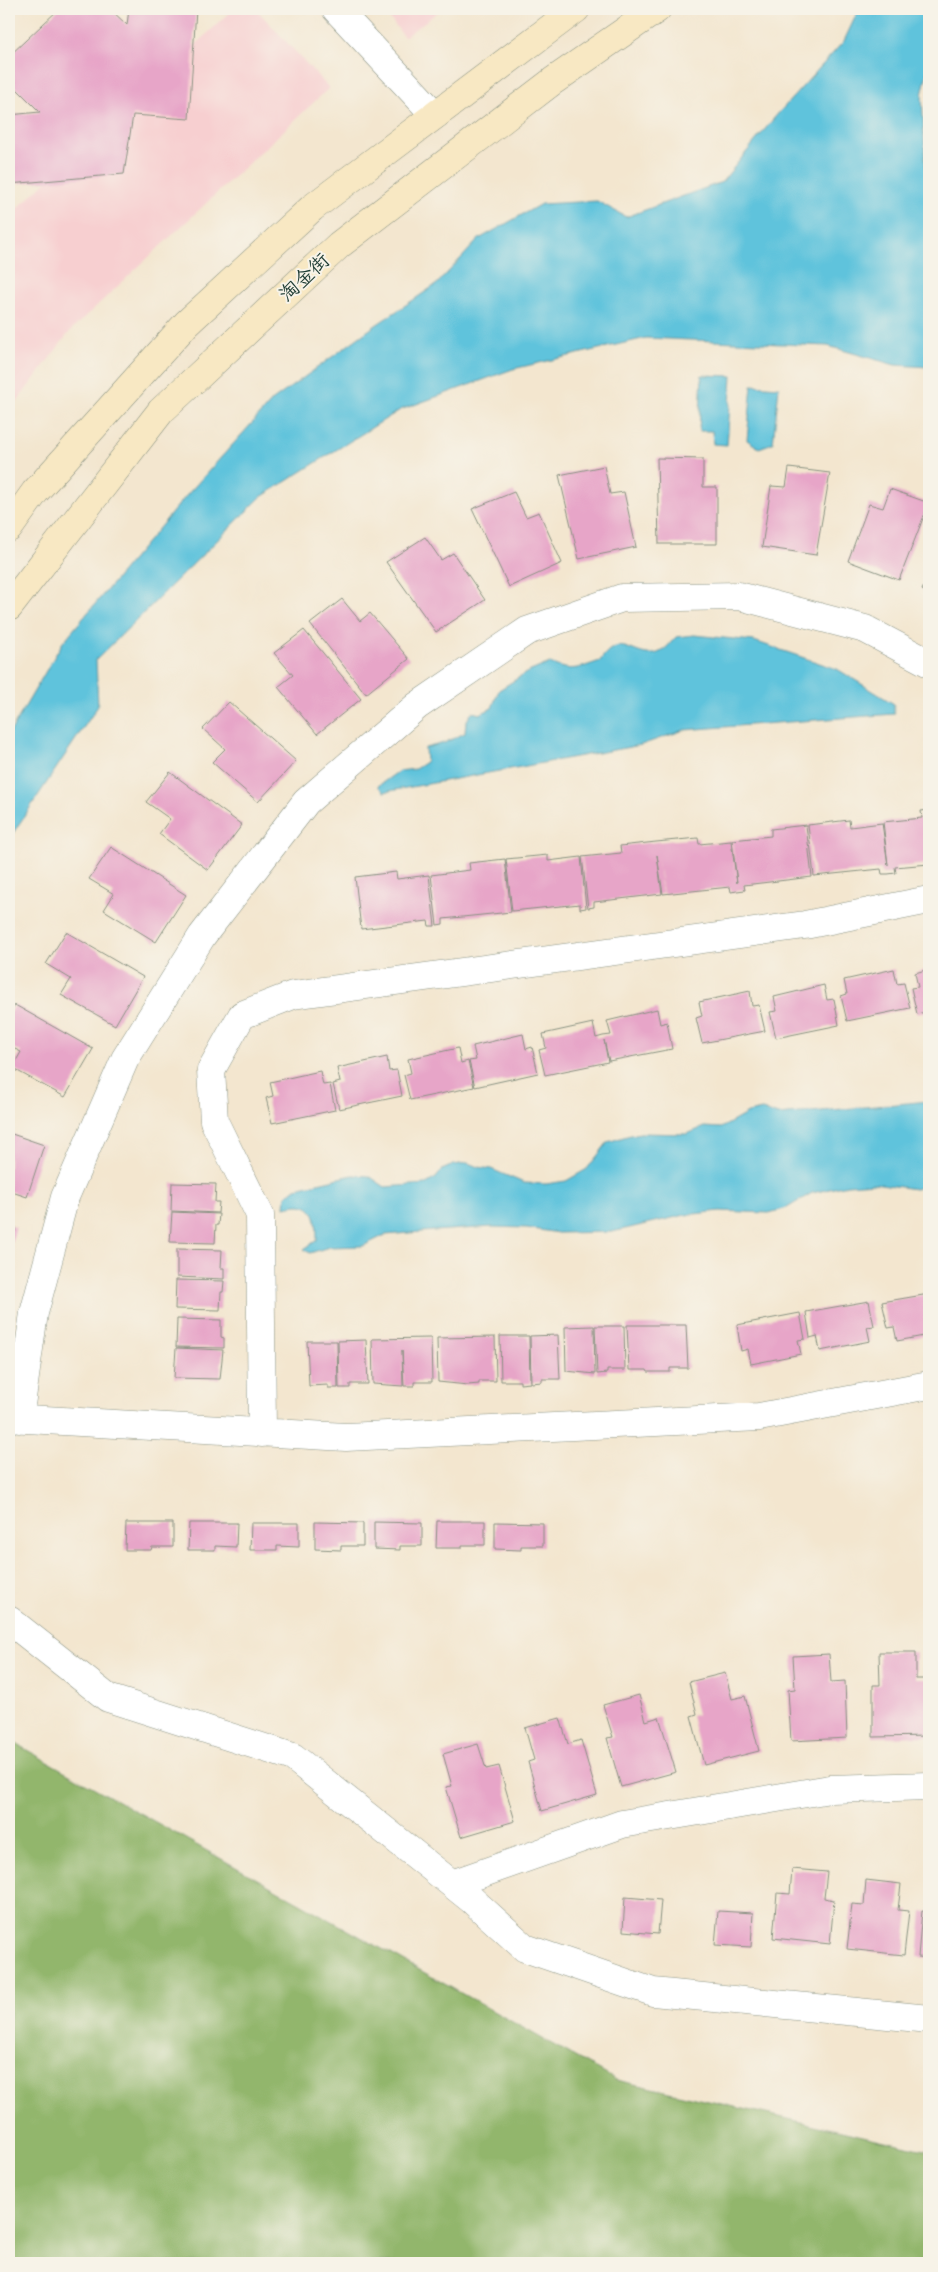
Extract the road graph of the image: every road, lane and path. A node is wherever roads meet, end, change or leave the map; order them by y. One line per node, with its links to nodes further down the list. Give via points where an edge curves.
1 (336, 9): 4 (street)
2 (576, 9): 4 (street)
3 (657, 9): 6 (street, 淘金街, via 553,81 339,245 161,411)
4 (435, 115): 5 (street, via 312,208 187,323 35,492)
5 (9, 528)
6 (9, 607)
7 (929, 663): 10 (street, via 865,629 739,596 622,598 527,631 417,706 306,802 202,936 125,1059 65,1197 34,1313)
8 (929, 900): 11 (street, via 805,925 293,995 242,1015 211,1070 214,1120 260,1215)
9 (929, 1385): 11 (street, via 759,1417 346,1437)
10 (14, 1418): 11 (street)
11 (262, 1433)
12 (9, 1620): 14 (street, via 108,1698 293,1757)
13 (929, 1786): 14 (street, via 830,1789 622,1824)
14 (452, 1884): 15 (street, via 525,1948 653,1992)
15 (929, 2019)

